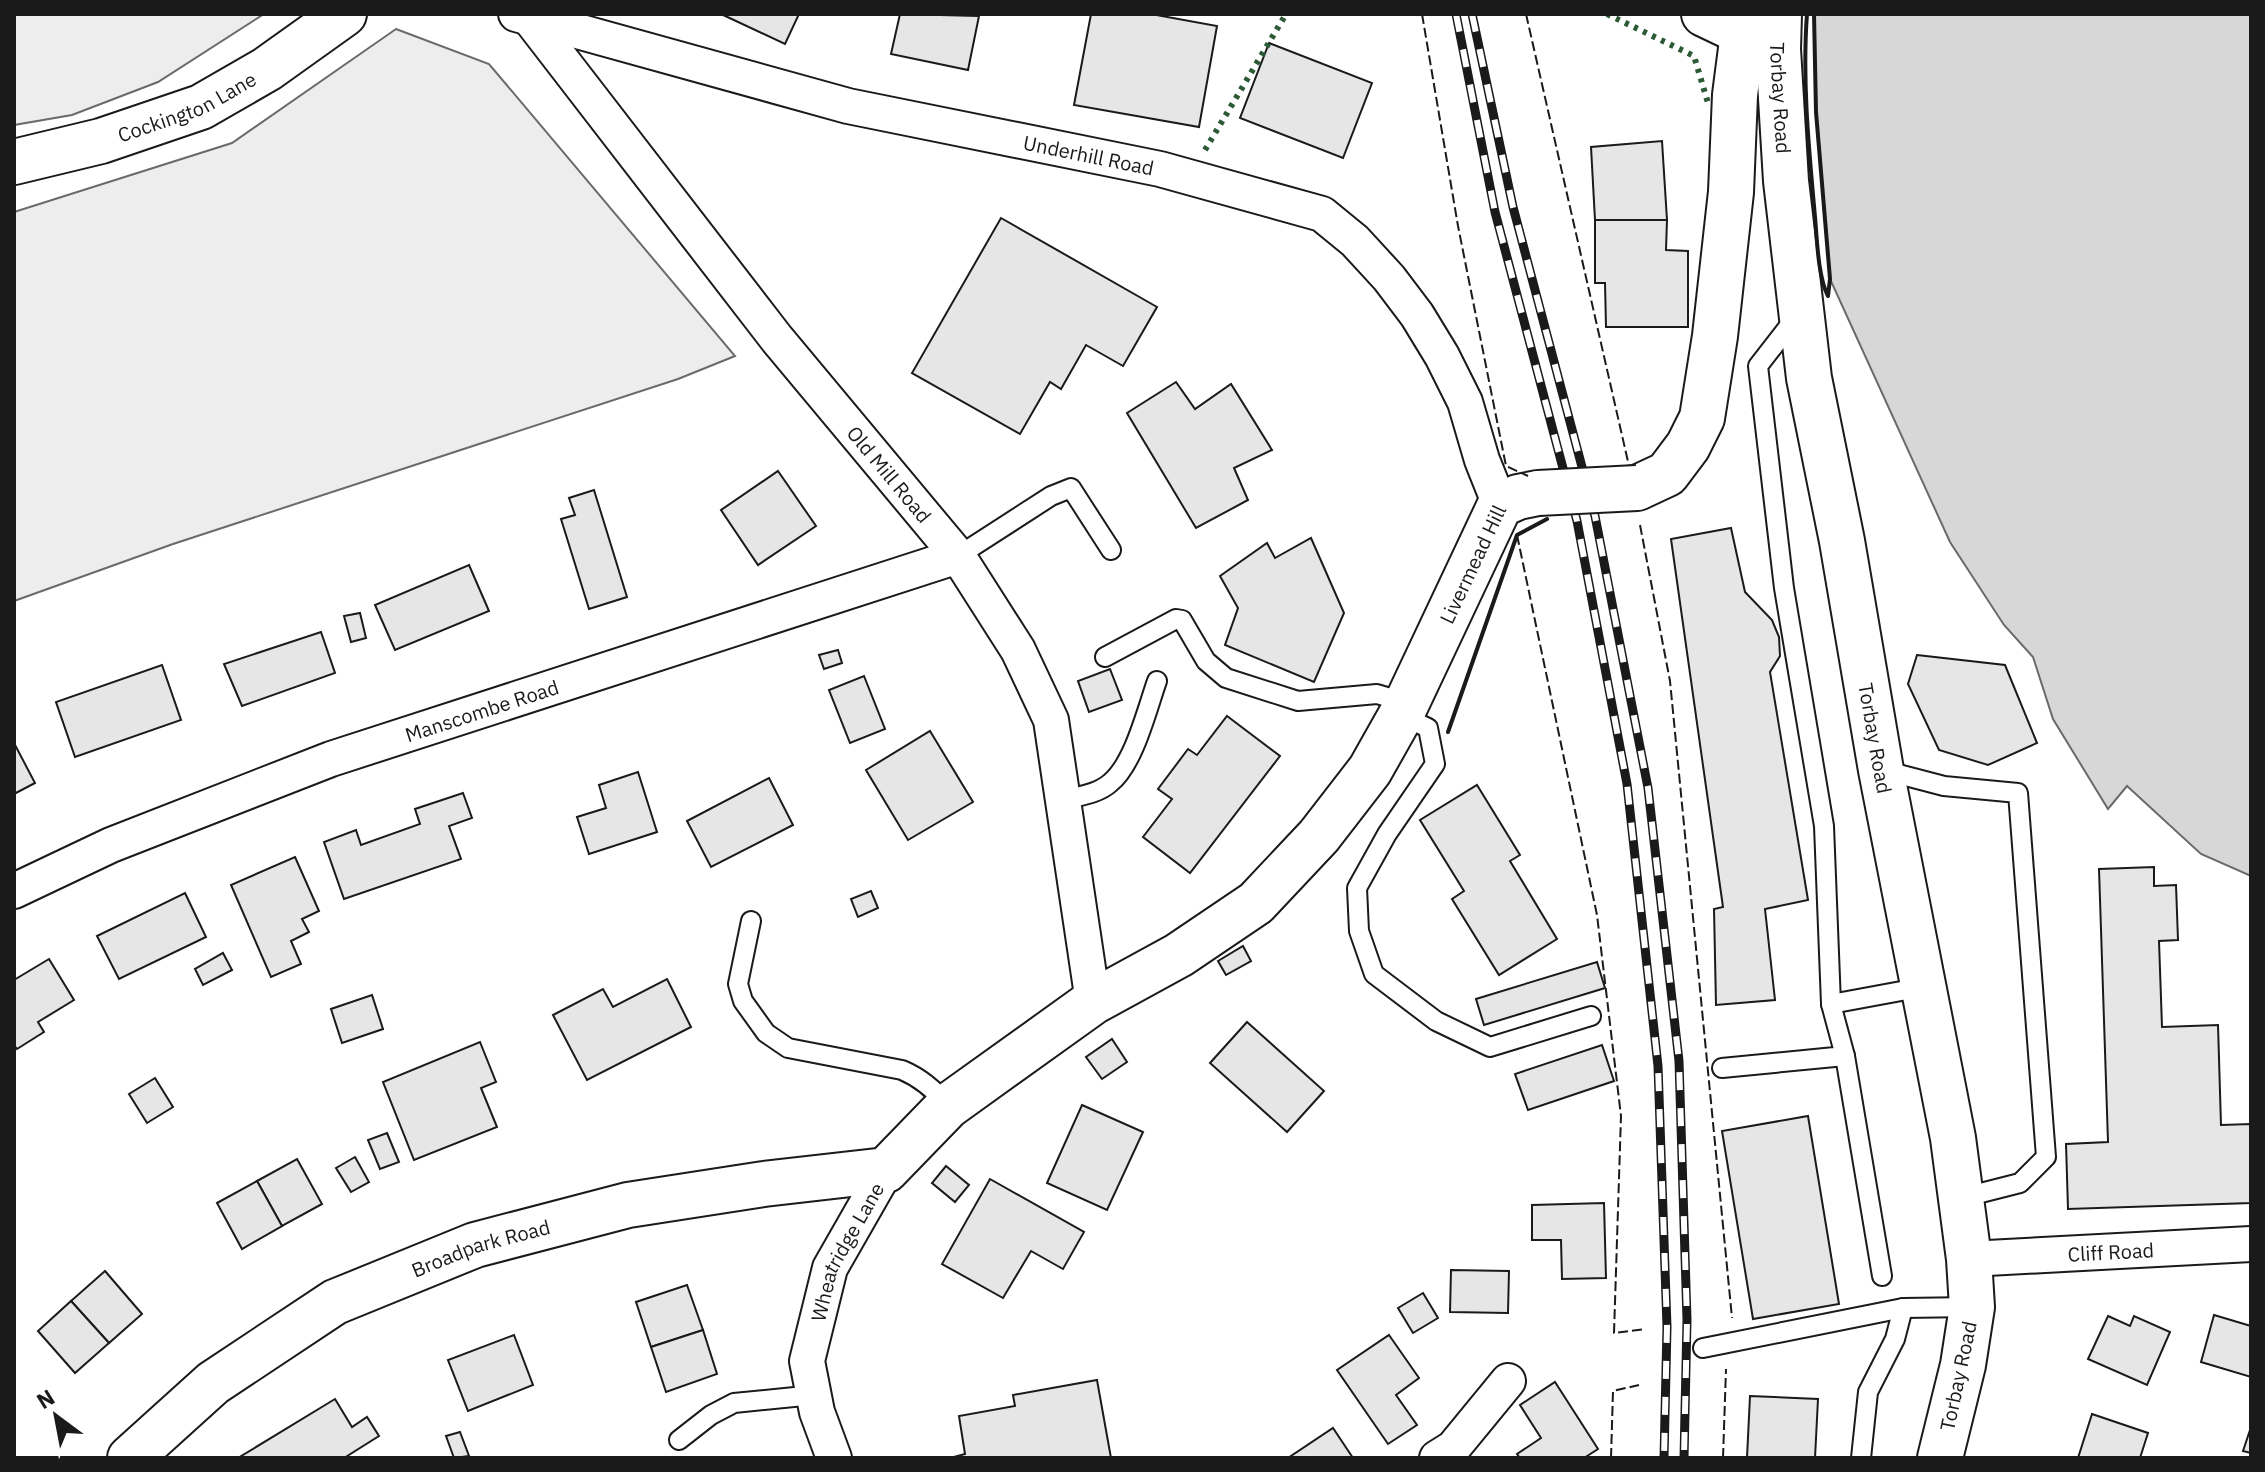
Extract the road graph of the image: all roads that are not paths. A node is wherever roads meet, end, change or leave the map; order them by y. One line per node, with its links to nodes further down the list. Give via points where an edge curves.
1 (344, 14): 5 (street, Cockington Lane, via 267,69 201,107 101,141)
2 (1704, 14): 4 (street)
3 (523, 17): 7 (street, Underhill Road, via 848,106 1160,169 1322,214 1389,278 1430,336 1465,402 1482,460); 9 (street, Old Mill Road, via 777,339)
4 (1767, 32): 6 (street, Torbay Road); 7 (street, bridge, via 1735,95 1731,192 1715,336 1702,418 1688,446 1667,474 1637,488)
5 (14, 162)
6 (1801, 312): 13 (street, Torbay Road); 19 (lane, via 1758,366 1784,588 1824,826)
7 (1519, 499): 12 (street, Livermead Hill)
8 (1111, 550): 9 (lane, via 1071,488)
9 (958, 556): 14 (street, Old Mill Road, via 1018,650 1051,720); 15 (street, Manscombe Road, via 331,759 111,845)
10 (1105, 657): 12 (lane, via 1182,620 1206,661 1226,678 1298,701 1377,694)
11 (1157, 681): 14 (lane, via 1125,765 1111,783)
12 (1404, 709): 18 (street, Livermead Hill, via 1370,770 1319,836 1256,903 1179,955); 20 (lane, via 1428,728 1435,764 1357,888 1359,931 1374,974 1436,1021 1490,1047)
13 (1881, 770): 17 (street, Torbay Road); 25 (lane, via 1944,786 2018,793 2046,1157 2020,1183)
14 (1063, 800): 18 (street, Old Mill Road)
15 (14, 891)
16 (751, 921): 23 (lane, via 738,984 743,1001 766,1033 788,1048 917,1076)
17 (1923, 987): 19 (lane); 25 (street, Torbay Road)
18 (1093, 1002): 23 (street, Wheatridge Lane)
19 (1831, 1004): 21 (lane)
20 (1591, 1016)
21 (1845, 1056): 22 (lane); 28 (lane)
22 (1722, 1068)
23 (948, 1106): 24 (street, Wheatridge Lane)
24 (886, 1170): 33 (street, Wheatridge Lane, via 830,1268 807,1361); 35 (street, Broadpark Road, via 628,1205 475,1245 335,1302 213,1383)
25 (1961, 1198): 27 (street, Torbay Road)
26 (2251, 1244): 27 (street, Cliff Road)
27 (1969, 1259): 29 (street, Torbay Road)
28 (1882, 1276)
29 (1972, 1307): 30 (lane); 39 (street, Torbay Road)
30 (1903, 1308): 31 (lane); 38 (lane, via 1895,1339 1868,1392)
31 (1703, 1348)
32 (1508, 1381): 37 (street, via 1453,1448)
33 (814, 1395): 34 (lane, via 734,1403); 36 (street, Wheatridge Lane)
34 (679, 1440)
35 (130, 1458)
36 (834, 1458)
37 (1437, 1458)
38 (1861, 1458)
39 (1940, 1458)

